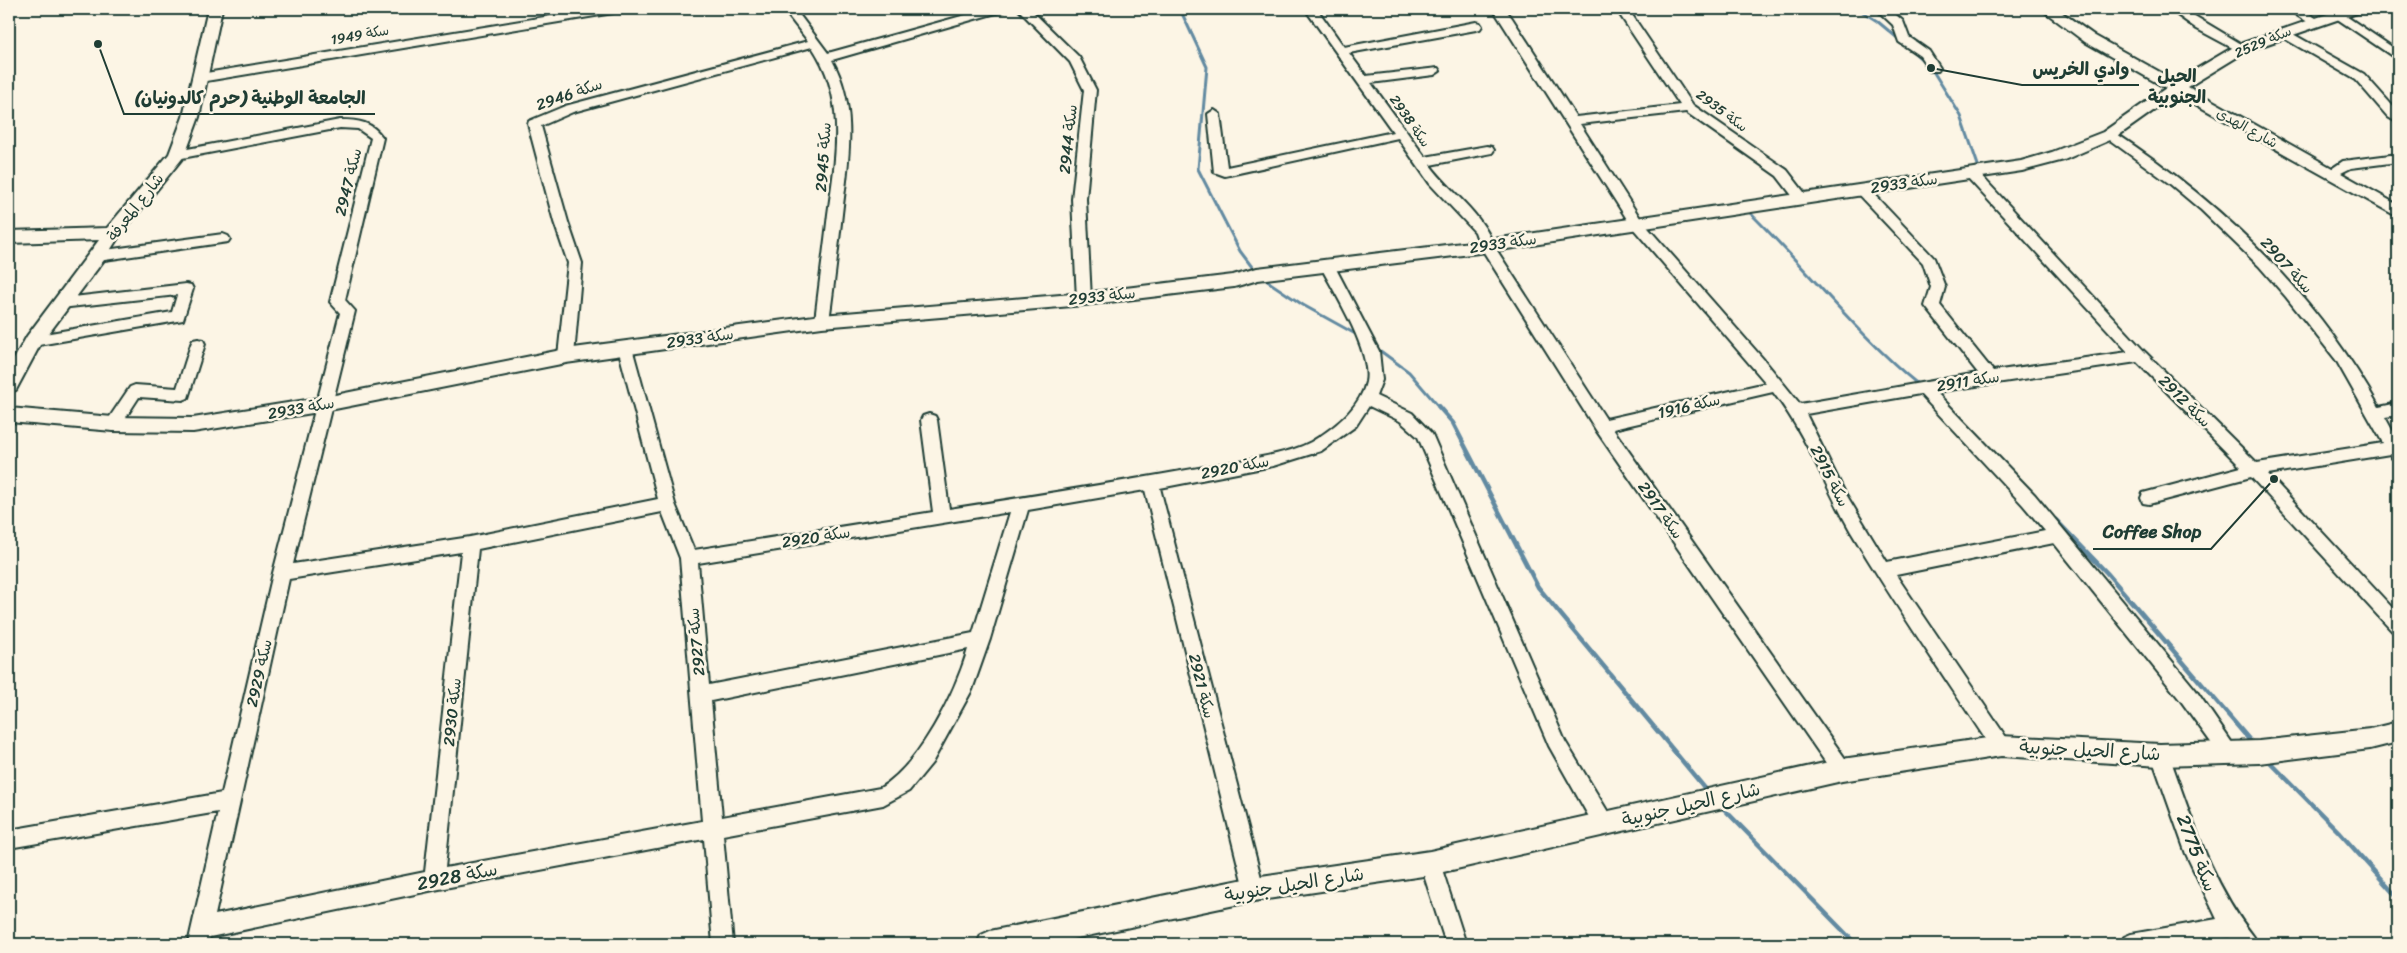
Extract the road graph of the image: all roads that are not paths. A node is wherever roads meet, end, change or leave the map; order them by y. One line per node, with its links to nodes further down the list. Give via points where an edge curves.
1 (215, 9): 25 (street, شارع المعرفة)
2 (613, 9): 25 (street, سكة 1949)
3 (789, 9): 18 (street, سكة 2945)
4 (999, 9): 22 (street)
5 (1024, 9): 50 (street, سكة 2944, via 1076,60 1090,90 1079,199)
6 (1311, 9): 20 (street, سكة 2938)
7 (1499, 9): 31 (street, سكة 2915)
8 (1622, 9): 28 (street, سكة 2935)
9 (1882, 9): 23 (street, via 1899,24 1903,39 1925,54)
10 (2048, 9): 27 (street, شارع الهدى, via 2090,39)
11 (2175, 9): 19 (street)
12 (2293, 9): 15 (street)
13 (2355, 9): 14 (street, سكة 2529)
14 (2337, 14): 15 (street, سكة 2529); 21 (street)
15 (2315, 21): 17 (street, سكة 2529)
16 (1476, 26): 20 (street)
17 (2284, 33): 19 (street, سكة 2529); 30 (street, via 2368,83)
18 (814, 43): 22 (street, سكة 2945); 56 (street, سكة 2946, via 569,109 534,124 576,263)
19 (2242, 48): 27 (street, سكة 2529)
20 (1342, 51): 26 (street, سكة 2938)
21 (2398, 56)
22 (825, 58): 52 (street, سكة 2945, via 841,101 844,144)
23 (1934, 68)
24 (1434, 71): 26 (street)
25 (200, 78): 35 (street, شارع المعرفة, via 191,117)
26 (1364, 80): 32 (street, سكة 2938)
27 (2176, 88): 33 (street, سكة 2933); 39 (street, شارع الهدى)
28 (1688, 108): 31 (street); 41 (street, سكة 2935, via 1782,174)
29 (1214, 114): 32 (street, via 1219,169 1225,172)
30 (2398, 119)
31 (1572, 121): 43 (street, سكة 2915)
32 (1400, 134): 37 (street, سكة 2938)
33 (2109, 135): 38 (street, سكة 2933, via 2058,156); 66 (street, سكة 2907, via 2171,176 2249,248 2318,327)
34 (1487, 150): 37 (street)
35 (177, 154): 44 (street, شارع المعرفة); 63 (street, سكة 2947, via 340,124 360,124 371,129 377,138 337,302 348,311)
36 (2398, 158): 39 (street, via 2348,164)
37 (1421, 162): 47 (street, سكة 2938, via 1444,192 1481,230)
38 (1972, 174): 40 (street, سكة 2933); 57 (street, سكة 2912)
39 (2331, 174): 42 (street, شارع الهدى)
40 (1861, 189): 41 (street, سكة 2933); 58 (street, via 1929,261 1938,287 1932,306)
41 (1802, 199): 43 (street, سكة 2933)
42 (2398, 212)
43 (1637, 224): 47 (street, سكة 2933); 60 (street, سكة 2915)
44 (112, 234): 45 (street); 48 (street, شارع المعرفة)
45 (9, 237)
46 (223, 239): 48 (street)
47 (1487, 246): 49 (street, سكة 2933); 70 (street, سكة 2917)
48 (98, 256): 51 (street, شارع المعرفة)
49 (1328, 267): 50 (street, سكة 2933); 62 (street, سكة 2920, via 1371,351 1374,380)
50 (1084, 299): 52 (street, سكة 2933)
51 (61, 303): 53 (street, شارع المعرفة); 53 (street, via 186,289 178,316)
52 (822, 321): 55 (street, سكة 2933)
53 (33, 341): 59 (street, شارع المعرفة)
54 (198, 344): 69 (street, via 183,394 135,391)
55 (625, 348): 56 (street, سكة 2933); 75 (street, سكة 2927)
56 (566, 356): 63 (street, سكة 2933)
57 (2140, 356): 58 (street, سكة 2911); 72 (street, سكة 2912)
58 (1988, 377): 61 (street, سكة 2911)
59 (9, 385)
60 (1777, 386): 65 (street, سكة 2915); 70 (street, سكة 1916)
61 (1923, 388): 65 (street, سكة 2911); 78 (street)
62 (1367, 398): 73 (street, سكة 2920, via 1350,422 1316,447 1294,455); 92 (street, via 1406,417 1424,434 1558,746)
63 (325, 404): 69 (street, سكة 2933, via 193,425); 82 (street, سكة 2929)
64 (2398, 409): 66 (street)
65 (1796, 410): 81 (street, سكة 2915, via 1838,494)
66 (2376, 413): 71 (street, سكة 2907)
67 (9, 415): 69 (street, سكة 2933)
68 (929, 420): 77 (street)
69 (113, 424)
70 (1602, 426): 90 (street, سكة 2917)
71 (2396, 451): 72 (street)
72 (2254, 470): 74 (street); 83 (street, سكة 2912)
73 (1151, 483): 76 (street, سكة 2920); 97 (street, سكة 2921)
74 (2149, 498)
75 (667, 504): 79 (street); 80 (street, سكة 2927)
76 (1021, 504): 77 (street, سكة 2920); 84 (street, سكة 2928)
77 (942, 517): 80 (street, سكة 2920)
78 (2058, 535): 81 (street); 88 (street, via 2188,695)
79 (470, 544): 82 (street); 96 (street, سكة 2930)
80 (689, 558): 85 (street, سكة 2927)
81 (1883, 570): 87 (street, سكة 2915)
82 (282, 573): 91 (street, سكة 2929)
83 (2398, 626)
84 (981, 639): 85 (street); 93 (street, سكة 2928, via 963,690 944,726 902,785 883,796)
85 (701, 695): 93 (street, سكة 2927)
86 (2398, 732): 88 (street, شارع الحيل جنوبية, via 2351,741)
87 (2002, 746): 89 (street, شارع الحيل جنوبية); 90 (street, شارع الحيل جنوبية)
88 (2230, 753): 89 (street, شارع الحيل جنوبية)
89 (2160, 755): 98 (street, سكة 2775, via 2211,892)
90 (1842, 770): 92 (street, شارع الحيل جنوبية)
91 (231, 800): 94 (street); 99 (street, سكة 2929)
92 (1604, 824): 95 (street, شارع الحيل جنوبية)
93 (712, 827): 96 (street, سكة 2928); 100 (street, سكة 2927)
94 (9, 839)
95 (1430, 862): 97 (street, شارع الحيل جنوبية); 102 (street)
96 (434, 880): 99 (street, سكة 2928)
97 (1254, 889): 101 (street, شارع الحيل جنوبية)
98 (2231, 927): 103 (street); 104 (street, سكة 2775)
99 (200, 936)
100 (723, 944)
101 (990, 944)
102 (1456, 944)
103 (2131, 944)
104 (2247, 944)

